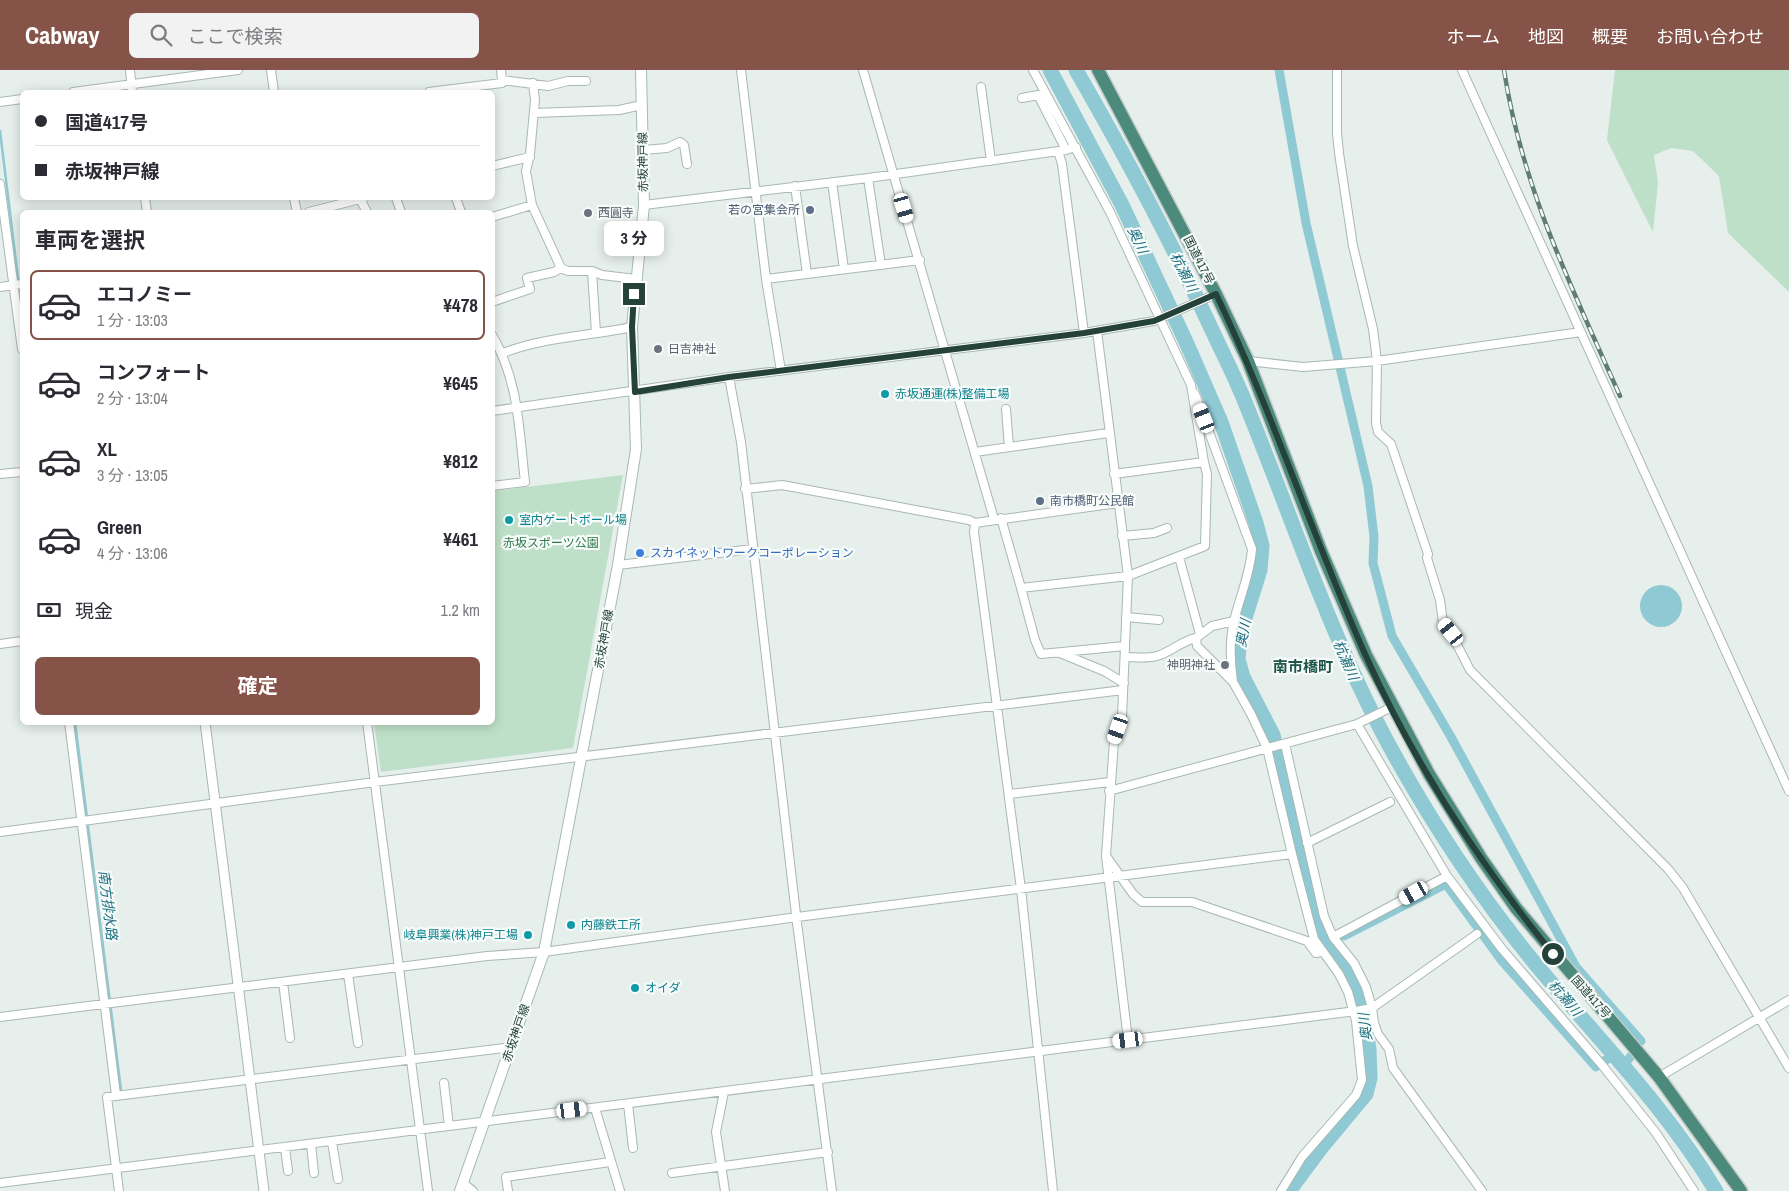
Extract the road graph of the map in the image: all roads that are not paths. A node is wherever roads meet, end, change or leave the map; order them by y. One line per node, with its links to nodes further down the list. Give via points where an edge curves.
1 (130, 70): 16 (street)
2 (238, 70): 16 (street)
3 (272, 70): 18 (street)
4 (501, 70): 12 (street)
5 (641, 70): 23 (main road, 赤坂神戸線)
6 (741, 70): 37 (street)
7 (863, 70): 32 (street)
8 (1033, 70): 25 (street)
9 (1098, 70): 53 (highway, 国道417号)
10 (1337, 70): 66 (street, via 1339,153 1353,246 1373,329)
11 (1462, 70): 59 (street)
12 (502, 80): 14 (street); 19 (street, via 502,83)
13 (586, 81): 14 (street, via 548,86)
14 (533, 82): 24 (street)
15 (981, 87): 29 (street)
16 (132, 89): 17 (street)
17 (112, 90)
18 (274, 90)
19 (445, 90)
20 (1022, 98): 27 (street, via 1038,95)
21 (20, 99): 22 (street)
22 (1, 102)
23 (642, 105): 24 (street, via 619,110); 26 (main road, 赤坂神戸線)
24 (534, 113): 28 (street)
25 (1076, 147): 27 (street); 55 (street, via 1143,279)
26 (642, 150): 30 (street, via 668,148 680,142 684,145); 40 (main road, 赤坂神戸線)
27 (1062, 151): 29 (street); 60 (street)
28 (530, 157): 31 (street); 39 (street, via 526,171)
29 (991, 161): 32 (street)
30 (687, 164)
31 (495, 165)
32 (894, 174): 33 (street); 43 (street)
33 (868, 178): 34 (street); 44 (street)
34 (832, 182): 36 (street); 46 (street)
35 (0, 184): 51 (street)
36 (796, 186): 37 (street); 48 (street)
37 (756, 192): 40 (street); 50 (street)
38 (354, 200): 41 (street)
39 (532, 205): 42 (street); 45 (street)
40 (644, 205): 49 (main road, 赤坂神戸線)
41 (317, 210)
42 (495, 216)
43 (920, 260): 44 (street); 63 (street)
44 (881, 265): 46 (street)
45 (561, 268): 47 (street); 54 (street, via 527,278 530,289)
46 (844, 270): 48 (street)
47 (592, 271): 49 (street); 61 (street)
48 (806, 274): 50 (street)
49 (636, 278): 57 (main road, 赤坂神戸線)
50 (766, 279): 67 (street)
51 (17, 284): 52 (street); 56 (street)
52 (0, 287)
53 (1213, 296): 55 (street); 65 (highway, 国道417号)
54 (495, 301)
55 (1160, 320): 58 (street); 69 (street)
56 (20, 323)
57 (632, 327): 61 (street); 70 (main road, 赤坂神戸線)
58 (1097, 331): 60 (street); 74 (street)
59 (1581, 332): 66 (street); 117 (street)
60 (1084, 333): 63 (street)
61 (596, 334): 64 (street, via 562,337)
62 (495, 340): 64 (street)
63 (946, 350): 67 (street); 76 (street)
64 (503, 353): 71 (street, via 515,391)
65 (1248, 361): 66 (street, via 1303,367); 105 (highway, 国道417号, via 1321,551)
66 (1377, 362): 144 (street, via 1378,432 1391,444 1399,466 1428,554 1443,623 1470,670 1668,869)
67 (781, 371): 68 (street)
68 (729, 377): 70 (street); 82 (street)
69 (1191, 385): 77 (street); 95 (street, via 1252,550 1251,567)
70 (635, 392): 71 (street); 90 (main road, 赤坂神戸線, via 636,449)
71 (516, 408): 73 (street); 81 (street, via 525,482)
72 (1006, 409): 75 (street)
73 (495, 411)
74 (1108, 433): 75 (street); 80 (street)
75 (1009, 446): 76 (street)
76 (975, 452): 84 (street)
77 (1204, 462): 80 (street); 89 (street, via 1207,474 1205,546)
78 (20, 472): 79 (street)
79 (0, 474)
80 (1114, 474): 83 (street)
81 (495, 486)
82 (746, 489): 85 (street, via 782,485); 88 (street)
83 (1118, 503): 84 (street); 87 (street)
84 (998, 518): 85 (street); 92 (street)
85 (975, 523): 104 (street)
86 (1167, 528): 87 (street, via 1154,533)
87 (1122, 536): 91 (street)
88 (753, 549): 90 (street); 110 (street)
89 (1179, 557): 91 (street); 96 (street)
90 (618, 565): 113 (main road, 赤坂神戸線)
91 (1128, 576): 92 (street); 93 (street)
92 (1021, 588): 100 (street, via 1041,654)
93 (1126, 617): 94 (street); 99 (street)
94 (1159, 620)
95 (1234, 621): 96 (street, via 1212,626); 102 (street, via 1230,656)
96 (1198, 636): 101 (street, via 1183,640 1170,651 1155,657); 102 (street, via 1198,646)
97 (20, 642): 98 (street)
98 (0, 644)
99 (1125, 646): 100 (street); 101 (street)
100 (1057, 652): 103 (street, via 1104,671)
101 (1125, 657): 103 (street)
102 (1233, 682): 112 (street)
103 (1124, 686): 104 (street); 115 (street)
104 (996, 704): 110 (street); 118 (street)
105 (1390, 708): 106 (street); 152 (highway, 国道417号, via 1481,858 1516,908)
106 (1359, 723): 111 (street); 127 (street, via 1387,778)
107 (69, 725): 121 (street)
108 (205, 725): 120 (street)
109 (367, 725): 114 (street)
110 (775, 732): 113 (street); 130 (street)
111 (1285, 744): 112 (street); 123 (street)
112 (1269, 748): 116 (street); 124 (street)
113 (583, 756): 114 (street); 133 (main road, 赤坂神戸線)
114 (375, 782): 120 (street); 135 (street)
115 (1110, 782): 116 (street); 118 (street)
116 (1109, 791): 125 (street)
117 (1789, 791)
118 (1008, 794): 129 (street)
119 (1390, 802): 123 (street)
120 (216, 804): 121 (street); 138 (street)
121 (81, 822): 122 (street); 140 (street)
122 (0, 832)
123 (1307, 843): 132 (street, via 1324,916)
124 (1292, 854): 126 (street); 134 (street, via 1314,939)
125 (1106, 856): 126 (street); 128 (street)
126 (1120, 876): 128 (street); 134 (street, via 1142,902 1192,902 1307,941 1316,952)
127 (1447, 876): 132 (street); 189 (street, via 1502,949 1656,1133)
128 (1108, 879): 129 (street); 146 (street)
129 (1021, 889): 130 (street); 149 (street)
130 (797, 917): 133 (street); 154 (street)
131 (1478, 934): 141 (street)
132 (1333, 937): 141 (street, via 1354,964)
133 (544, 952): 135 (street); 148 (main road, 赤坂神戸線)
134 (1322, 952): 142 (street, via 1339,974)
135 (399, 968): 136 (street); 150 (street)
136 (348, 974): 137 (street); 147 (street)
137 (282, 982): 138 (street); 145 (street)
138 (238, 988): 140 (street); 153 (street)
139 (1789, 1000): 144 (street)
140 (104, 1005): 143 (street); 157 (street)
141 (1372, 1008): 142 (street); 188 (street, via 1378,1034 1390,1049 1393,1068)
142 (1355, 1011): 146 (street); 187 (street, via 1362,1080 1356,1096 1302,1157)
143 (0, 1017)
144 (1759, 1018): 151 (street); 152 (street)
145 (290, 1038)
146 (1128, 1040): 149 (street)
147 (358, 1044)
148 (512, 1047): 150 (street); 160 (main road, 赤坂神戸線)
149 (1039, 1051): 154 (street); 186 (street)
150 (411, 1058): 153 (street); 162 (street)
151 (1789, 1068)
152 (1659, 1077): 190 (highway, 国道417号)
153 (250, 1078): 157 (street); 167 (street)
154 (818, 1078): 156 (street); 168 (street)
155 (444, 1083): 161 (street)
156 (724, 1092): 158 (street); 170 (street, via 716,1132)
157 (116, 1095): 171 (street, via 107,1097)
158 (628, 1104): 159 (street); 166 (street)
159 (595, 1108): 160 (street); 169 (street)
160 (484, 1121): 161 (street); 177 (main road, 赤坂神戸線)
161 (449, 1126): 162 (street)
162 (419, 1130): 163 (street); 180 (street)
163 (332, 1142): 164 (street); 175 (street)
164 (311, 1144): 165 (street); 174 (street)
165 (285, 1148): 167 (street); 172 (street)
166 (633, 1148)
167 (259, 1151): 171 (street); 179 (street)
168 (828, 1152): 170 (street); 185 (street)
169 (610, 1162): 182 (street, via 506,1177); 183 (street)
170 (721, 1167): 173 (street); 184 (street)
171 (116, 1168): 176 (street); 178 (street)
172 (288, 1171)
173 (672, 1173)
174 (314, 1174)
175 (338, 1179)
176 (0, 1183)
177 (461, 1187): 181 (street)
178 (119, 1191)
179 (264, 1191)
180 (428, 1191)
181 (473, 1191)
182 (508, 1191)
183 (620, 1191)
184 (725, 1191)
185 (832, 1191)
186 (1053, 1191)
187 (1281, 1191)
188 (1482, 1191)
189 (1694, 1191)
190 (1741, 1191)

